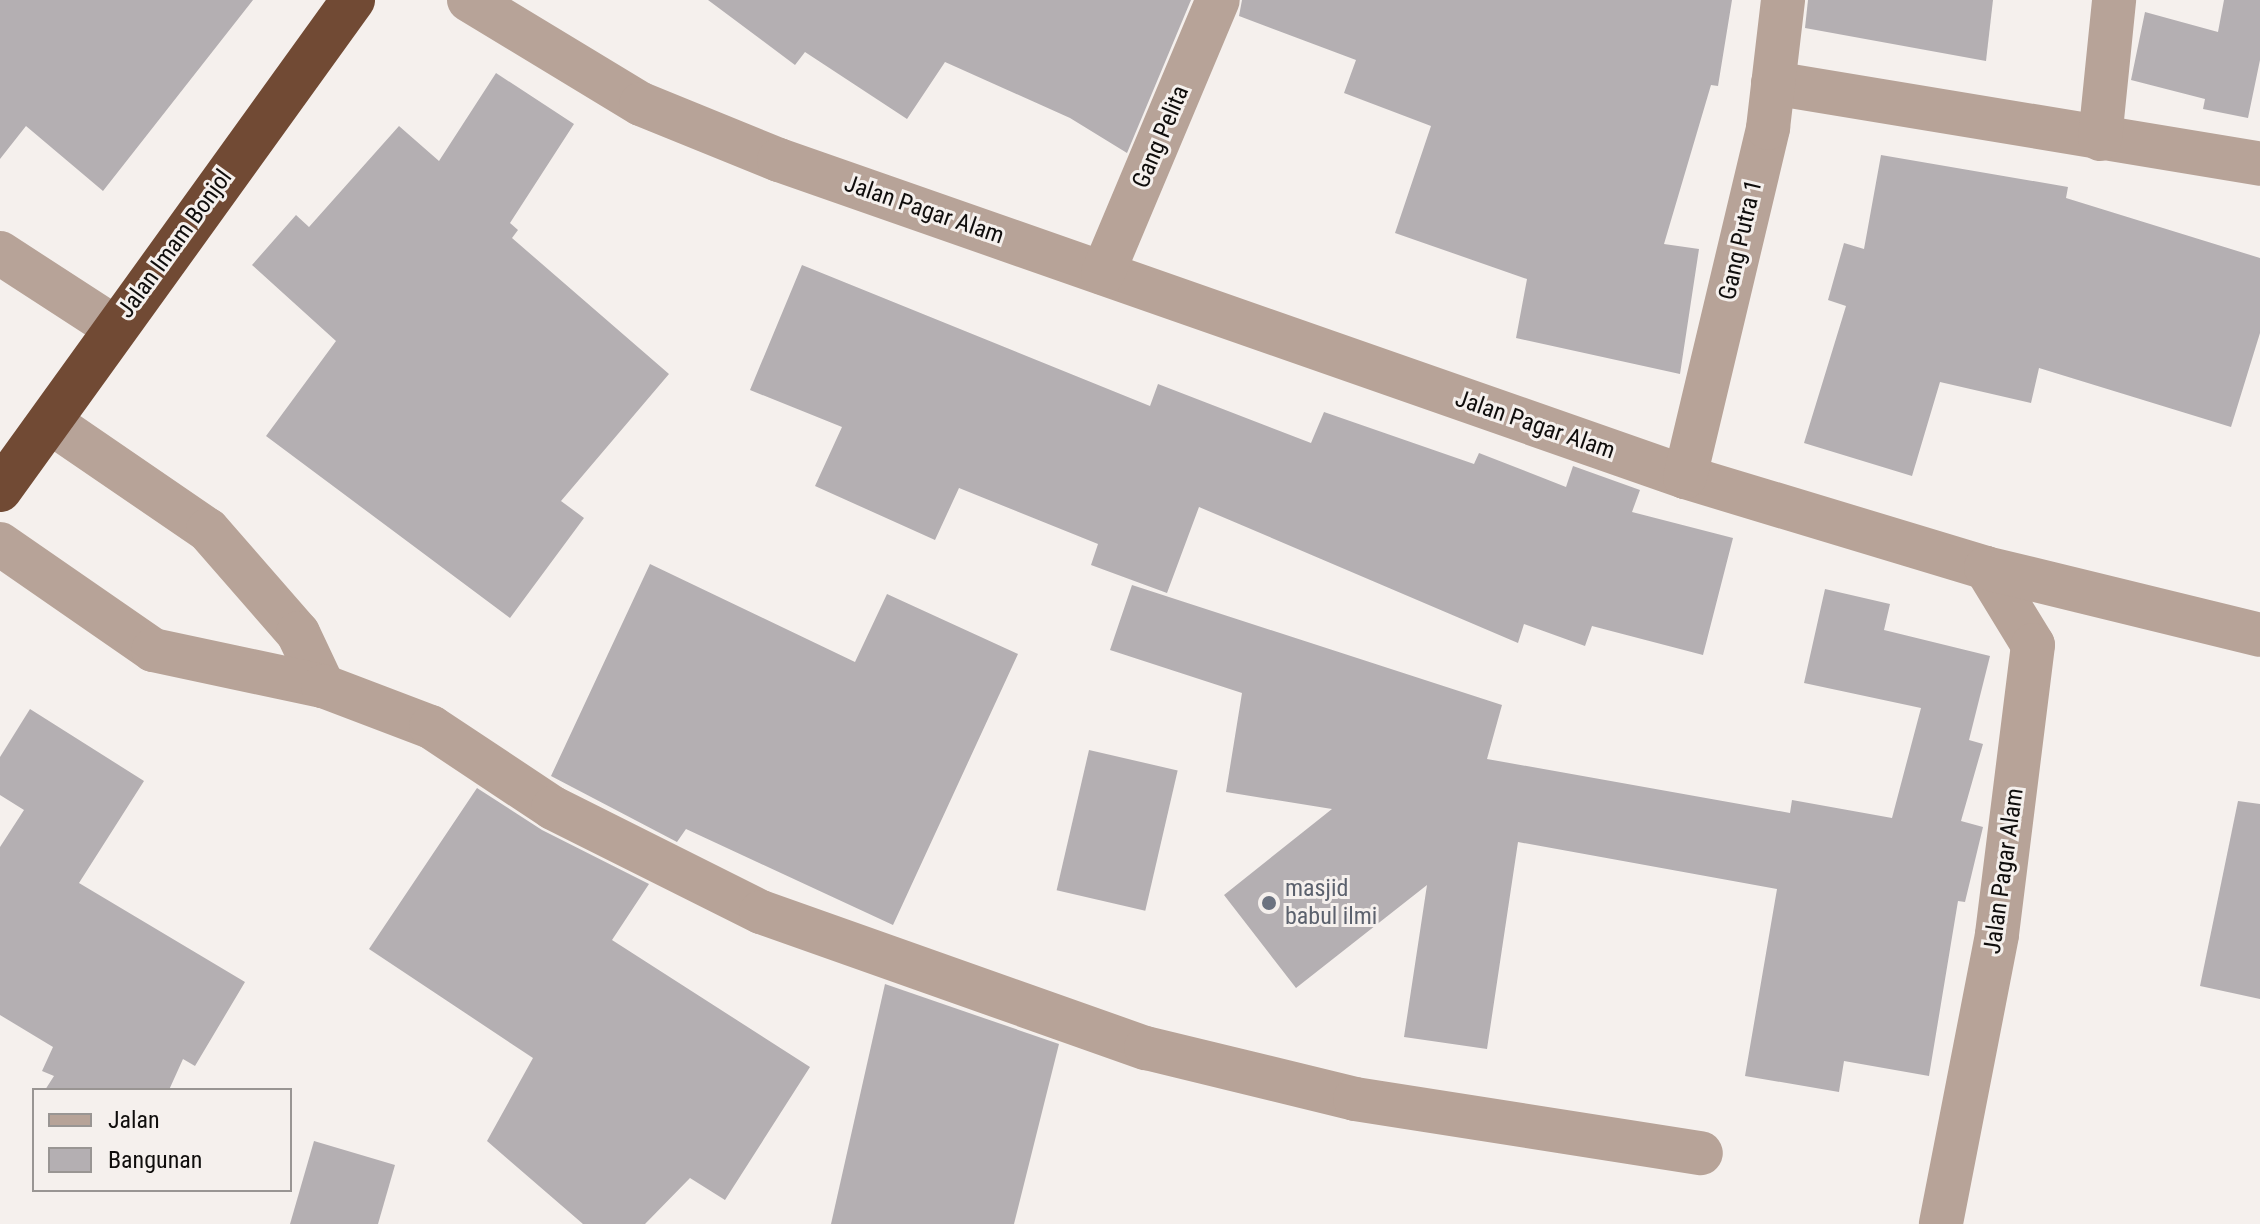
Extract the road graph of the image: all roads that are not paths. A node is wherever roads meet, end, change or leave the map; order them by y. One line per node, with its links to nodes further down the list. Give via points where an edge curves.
1 (353, 0): 11 (highway, Jalan Imam Bonjol)
2 (469, 0): 10 (street, Jalan Pagar Alam, via 641,104)
3 (1218, 0): 10 (street, Gang Pelita)
4 (1783, 0): 6 (street, Gang Putra 1)
5 (2114, 0): 7 (street)
6 (1773, 83): 7 (street); 13 (street, Gang Putra 1)
7 (2100, 139): 8 (street)
8 (2260, 164)
9 (0, 253): 11 (street)
10 (1103, 273): 13 (street, Jalan Pagar Alam)
11 (114, 327): 12 (highway, Jalan Imam Bonjol)
12 (50, 422): 14 (highway, Jalan Imam Bonjol); 18 (street, via 208,530 298,633)
13 (1685, 477): 16 (street, Jalan Pagar Alam)
14 (0, 490)
15 (0, 544): 18 (street, via 153,650)
16 (1986, 568): 17 (street); 20 (street, Jalan Pagar Alam, via 2023,619 2033,645 1997,935)
17 (2260, 635)
18 (323, 686): 19 (street, via 431,727 553,808 761,912 1146,1048 1355,1099)
19 (1701, 1153)
20 (1941, 1224)

